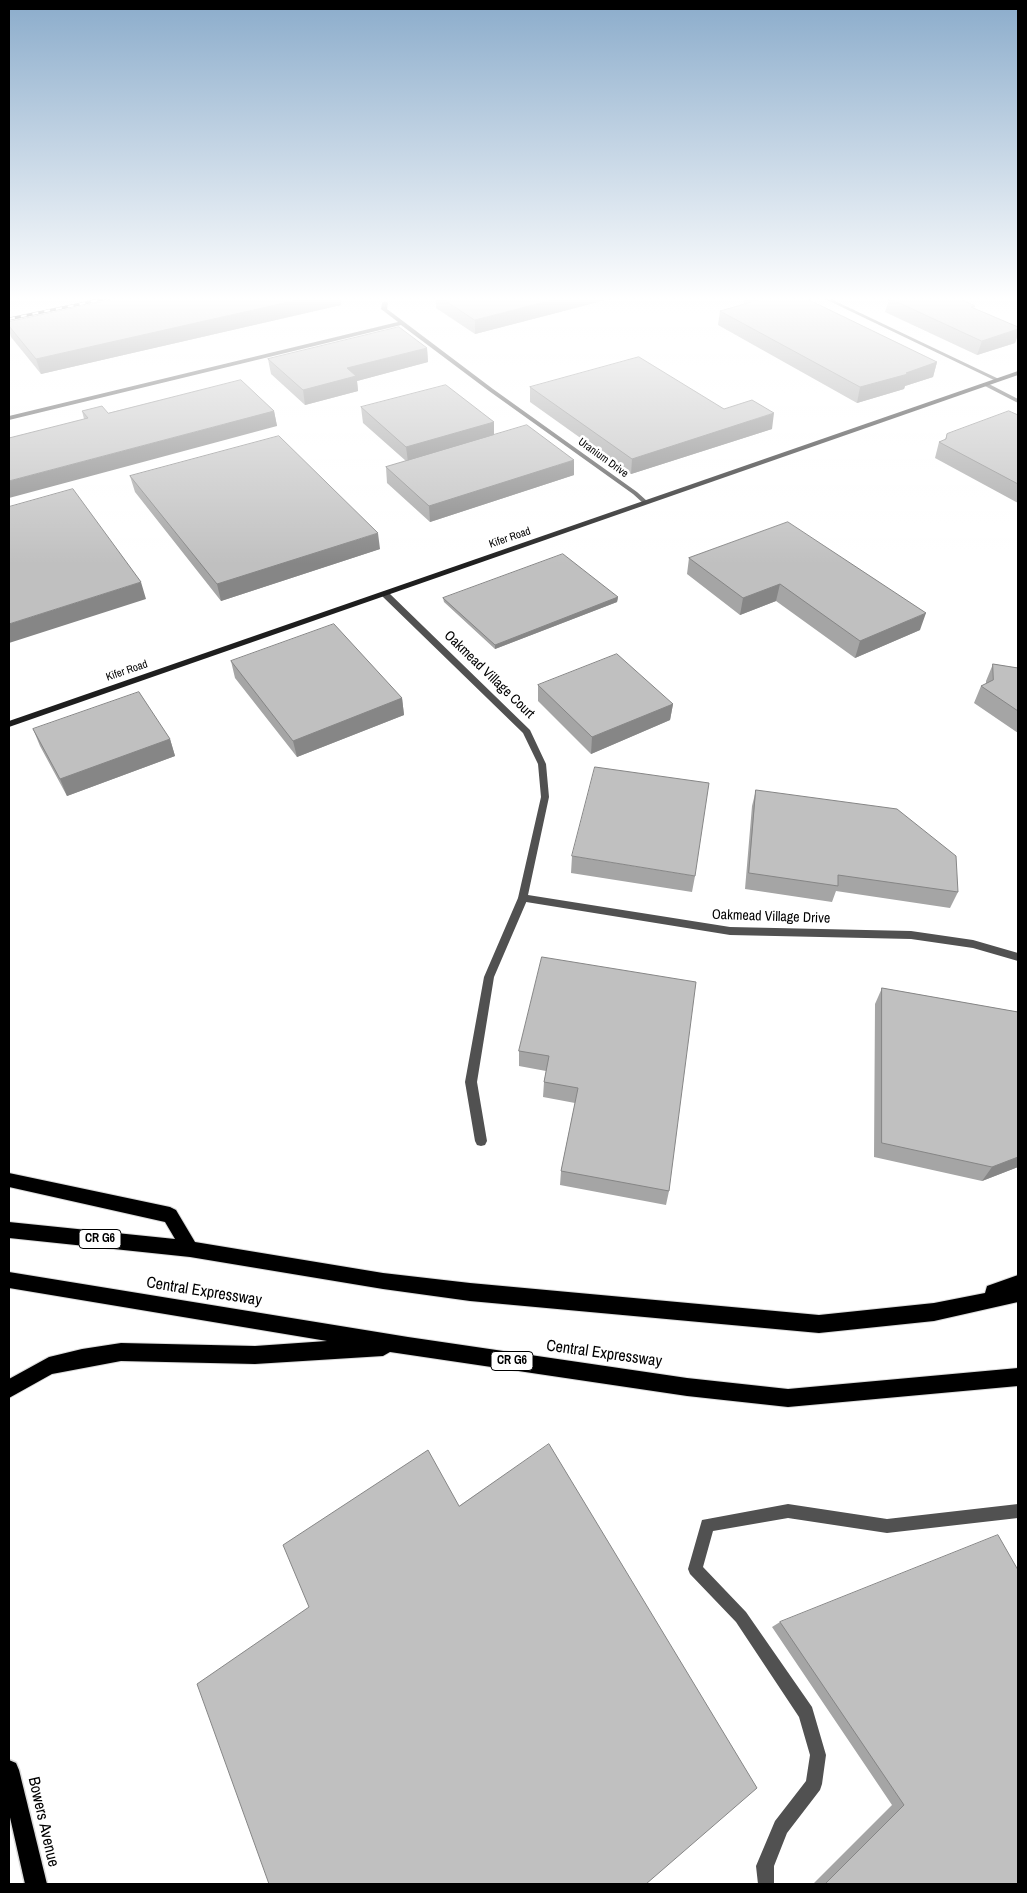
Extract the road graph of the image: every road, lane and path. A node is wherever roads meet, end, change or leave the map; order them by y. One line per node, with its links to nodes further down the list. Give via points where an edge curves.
1 (136, 387): 6 (street)
2 (489, 387): 7 (street, Uranium Drive)
3 (975, 387): 7 (main road, Kifer Road)
4 (991, 387): 5 (street)
5 (1018, 401)
6 (9, 418)
7 (645, 502): 8 (main road, Kifer Road)
8 (385, 594): 9 (main road, Kifer Road); 10 (street, Oakmead Village Court, via 528,732 542,764 546,797)
9 (9, 724)
10 (523, 898): 11 (street, Oakmead Village Drive, via 723,931 911,935 973,944); 12 (street, Oakmead Village Court, via 489,978 471,1082)
11 (1018, 957)
12 (481, 1141)
13 (9, 1180): 15 (highway, via 170,1215)
14 (9, 1230): 15 (highway, CR G6)
15 (190, 1249): 19 (highway, CR G6, via 382,1281 573,1303 819,1324)
16 (9, 1280): 20 (highway, Central Expressway / CR G6)
17 (1018, 1283): 19 (highway)
18 (1018, 1294): 19 (highway, CR G6)
19 (934, 1312)
20 (408, 1346): 21 (highway, Central Expressway / CR G6, via 687,1387 788,1398); 22 (highway, via 255,1355 121,1352 49,1366)
21 (1018, 1377)
22 (9, 1389)
23 (1018, 1512): 26 (street, via 887,1526 788,1511 707,1525 695,1569 741,1617 806,1713 818,1755 814,1784 781,1827 765,1866)
24 (9, 1770): 25 (main road, Bowers Avenue)
25 (36, 1884)
26 (766, 1884)

